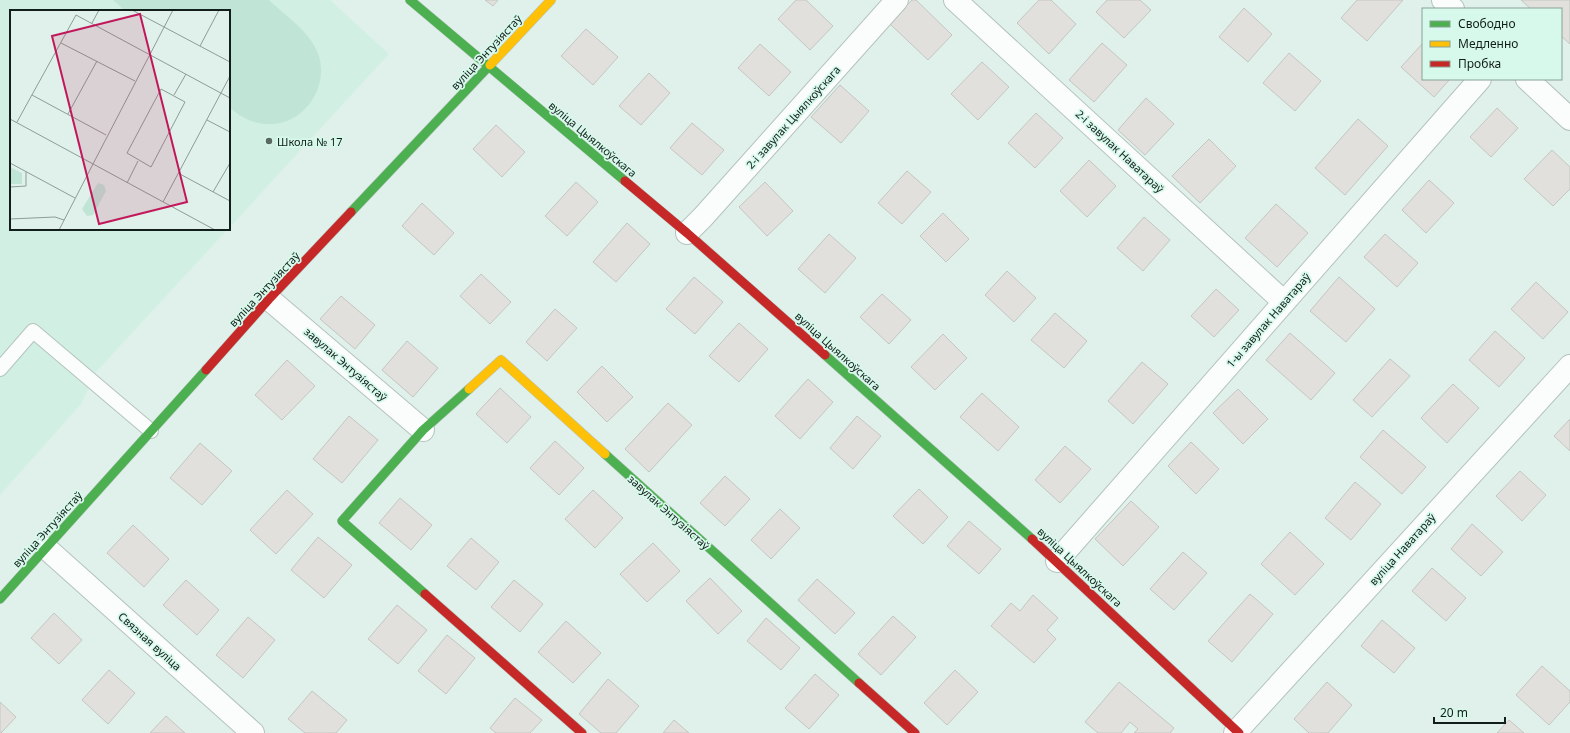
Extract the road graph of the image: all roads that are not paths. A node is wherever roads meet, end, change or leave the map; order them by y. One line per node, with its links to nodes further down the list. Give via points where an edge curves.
1 (410, 0): 5 (street, вуліца Цыялкоўскага)
2 (551, 0): 5 (street, вуліца Энтузіястаў)
3 (897, 0): 9 (street, 2-і завулак Цыялкоўскага)
4 (955, 0): 11 (street, 2-і завулак Наватараў)
5 (488, 68): 9 (street, вуліца Цыялкоўскага); 10 (street, вуліца Энтузіястаў)
6 (1479, 80): 11 (street, 1-ы завулак Наватараў)
7 (1528, 80): 8 (street)
8 (1570, 119)
9 (687, 233): 17 (street, вуліца Цыялкоўскага)
10 (269, 300): 14 (street, завулак Энтузіястаў); 15 (street, вуліца Энтузіястаў)
11 (1284, 302): 17 (street, 1-ы завулак Наватараў)
12 (1570, 366): 20 (street, вуліца Наватараў)
13 (0, 369): 15 (lane, via 33,331)
14 (423, 430): 21 (street, завулак Энтузіястаў, via 342,521); 22 (street, завулак Энтузіястаў, via 501,360)
15 (151, 431): 16 (street, вуліца Энтузіястаў)
16 (46, 548): 18 (street, вуліца Энтузіястаў); 19 (street, Связная вуліца)
17 (1057, 561): 20 (street, вуліца Цыялкоўскага)
18 (0, 599)
19 (246, 731)
20 (1237, 732)
21 (582, 733)
22 (915, 733)

